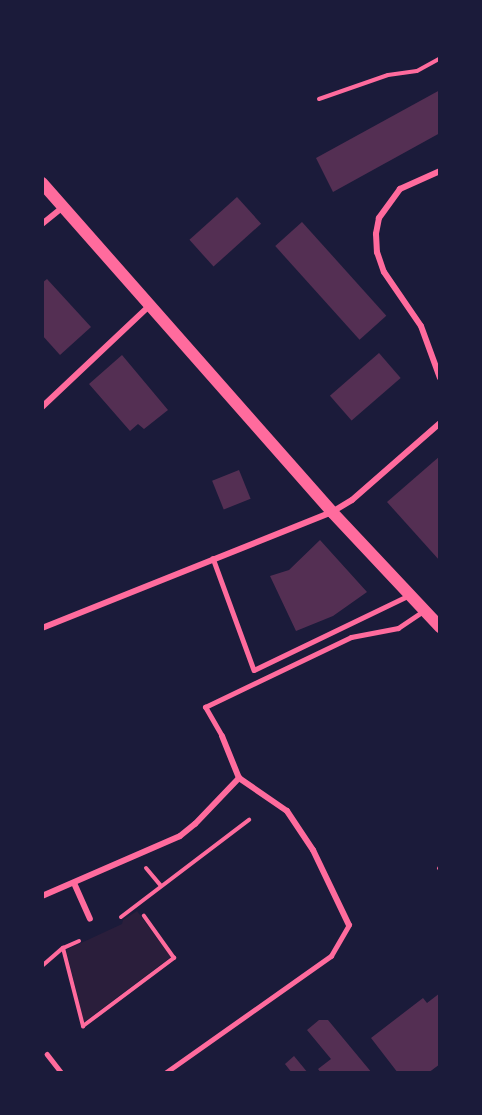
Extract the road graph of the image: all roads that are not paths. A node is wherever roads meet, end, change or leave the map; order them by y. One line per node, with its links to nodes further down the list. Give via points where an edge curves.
1 (440, 171): 6 (street, via 400,189 379,218 375,234 384,272 421,326)
2 (42, 183): 3 (main road)
3 (63, 207): 4 (street); 5 (main road)
4 (42, 224)
5 (148, 306): 7 (street); 9 (main road)
6 (440, 378)
7 (42, 406)
8 (440, 423): 9 (street, via 352,500)
9 (332, 512): 10 (street); 11 (main road)
10 (213, 558): 11 (lane, via 254,670); 14 (street)
11 (410, 595): 12 (main road)
12 (425, 610): 13 (main road); 15 (street, via 398,628 351,637 205,707)
13 (440, 627)
14 (42, 628)
15 (222, 736): 16 (street)
16 (239, 778): 17 (street, via 188,831); 20 (street, via 287,811 314,850)
17 (74, 883): 18 (street); 19 (street)
18 (42, 896)
19 (90, 919)
20 (349, 925): 23 (lane, via 331,956)
21 (47, 1054): 22 (lane)
22 (62, 1073)
23 (165, 1073)

